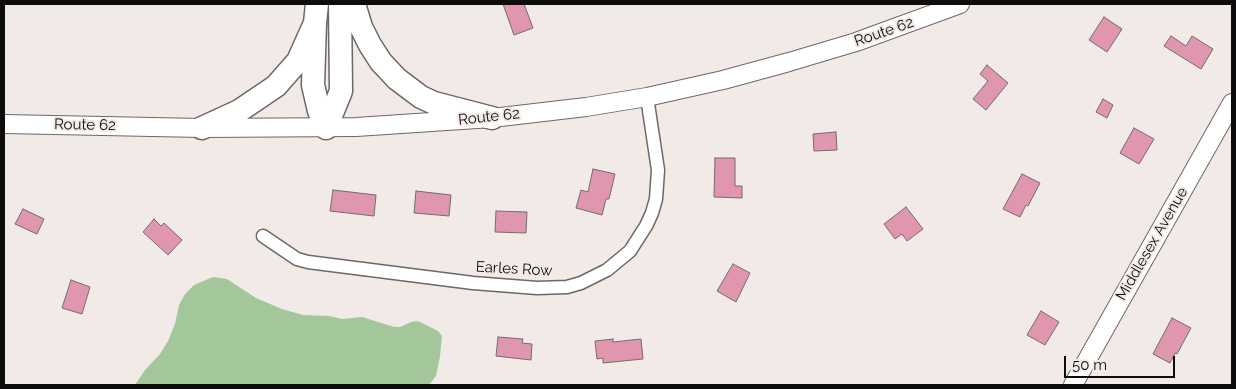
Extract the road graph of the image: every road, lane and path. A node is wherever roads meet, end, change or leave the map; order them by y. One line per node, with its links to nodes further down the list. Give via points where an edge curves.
1 (340, 4): 10 (highway, via 340,91)
2 (354, 4): 7 (highway, via 370,45 381,62 405,86 440,104)
3 (960, 4): 5 (main road, Route 62, via 856,42 789,62)
4 (316, 13): 9 (highway, via 298,61 276,86 239,112); 10 (highway, via 313,85)
5 (647, 97): 7 (main road, Route 62); 11 (street, Earles Row, via 658,170 652,213 630,251 608,270 581,283 537,288 308,262 297,259)
6 (1232, 103): 12 (main road, Middlesex Avenue)
7 (492, 118): 10 (main road, Route 62)
8 (4, 124): 9 (main road, Route 62)
9 (202, 128): 10 (main road, Route 62)
10 (326, 128)
11 (263, 236)
12 (1073, 385)

